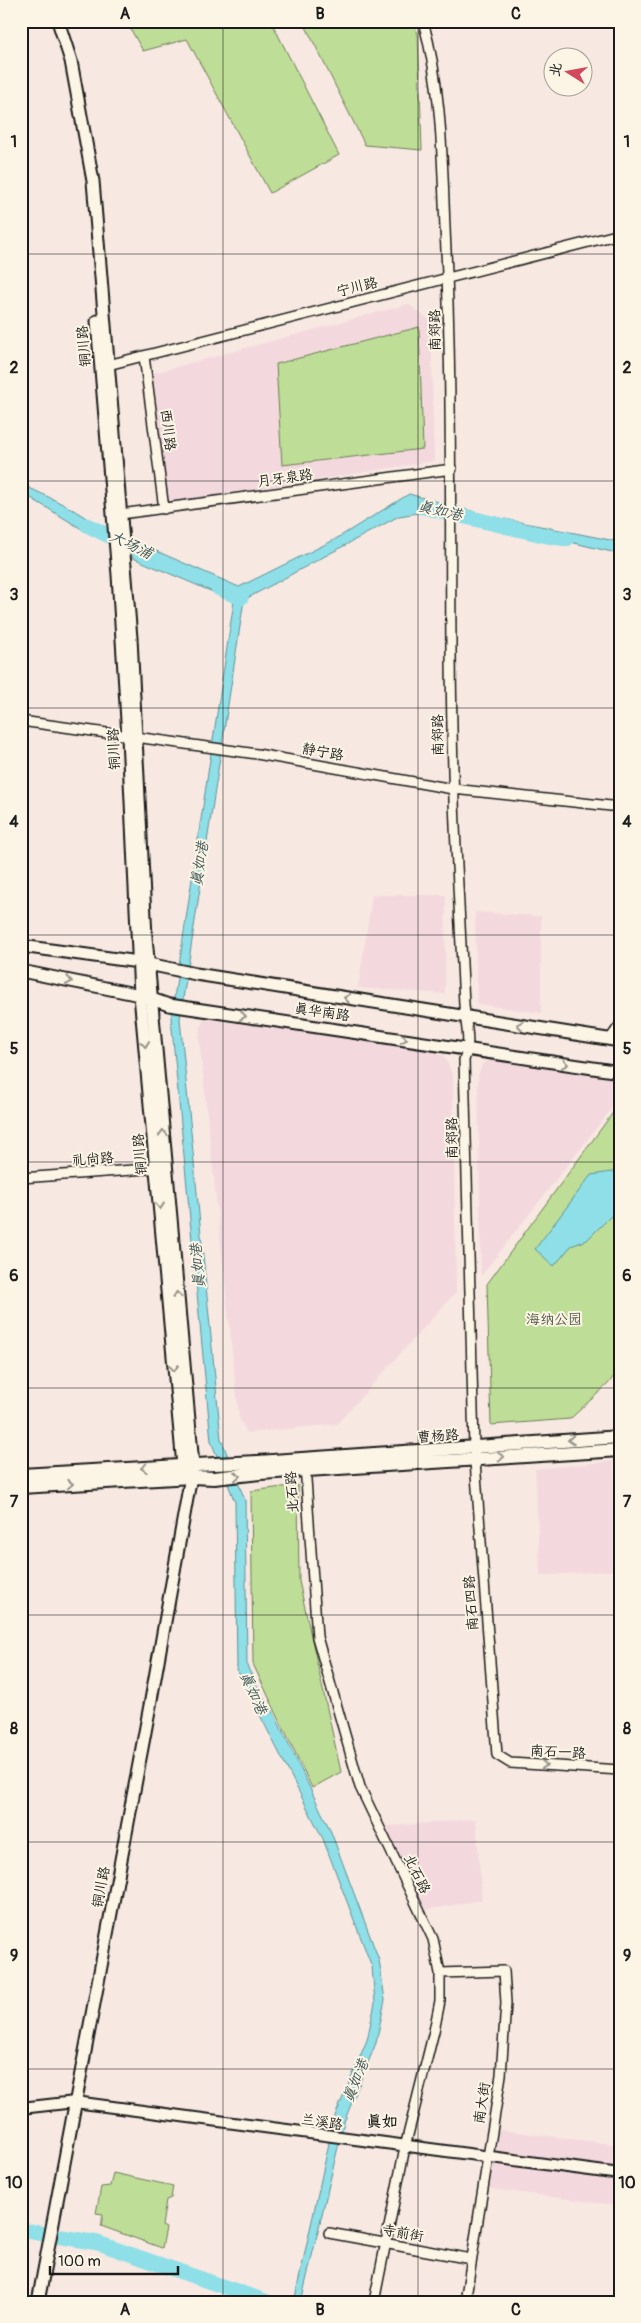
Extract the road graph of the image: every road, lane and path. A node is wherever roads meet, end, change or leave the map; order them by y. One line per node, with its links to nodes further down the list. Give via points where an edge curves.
1 (51, 21): 7 (main road, 铜川路, via 64,63 79,139)
2 (58, 21): 7 (main road, 铜川路, via 71,61 93,181)
3 (423, 21): 5 (street, 南郑路, via 438,98)
4 (620, 234): 5 (street, 宁川路)
5 (447, 278): 6 (street, 宁川路); 8 (street, 南郑路)
6 (144, 356): 7 (street, 宁川路); 9 (street, 西川路)
7 (104, 366): 10 (main road, 铜川路); 11 (main road, 铜川路)
8 (452, 470): 9 (street, 月牙泉路); 14 (street, 南郑路)
9 (164, 509): 10 (street, 月牙泉路)
10 (121, 514): 11 (main road, 铜川路)
11 (118, 530): 13 (main road, 铜川路)
12 (21, 720): 13 (street, 静宁路)
13 (133, 738): 14 (street, 静宁路, via 257,754); 17 (main road, 铜川路)
14 (453, 789): 15 (street, 静宁路); 21 (street, 南郑路)
15 (620, 807)
16 (21, 946): 17 (main road, 真华南路)
17 (144, 964): 19 (main road, 铜川路); 20 (main road, 铜川路); 21 (main road, 真华南路, one-way to 17)
18 (21, 971): 19 (main road, 真华南路, one-way to 19)
19 (140, 995): 20 (main road, 真华南路); 26 (main road, 铜川路, one-way to 26)
20 (153, 999): 24 (main road, 真华南路, one-way to 24, via 195,1009); 26 (main road, 铜川路, one-way to 20)
21 (465, 1016): 23 (main road, 真华南路, one-way to 21); 24 (street, 南郑路)
22 (620, 1025): 23 (street)
23 (615, 1040)
24 (469, 1048): 25 (main road, 真华南路, one-way to 25); 30 (street, 南郑路, via 464,1060)
25 (620, 1072)
26 (161, 1168): 27 (street, 礼尚路); 33 (main road, 铜川路)
27 (21, 1178)
28 (620, 1437): 30 (main road, 曹杨路, one-way to 30)
29 (620, 1450): 30 (main road, 曹杨路, one-way to 29)
30 (474, 1453): 31 (main road, 曹杨路); 36 (street, 南石四路)
31 (305, 1465): 32 (main road, 曹杨路); 38 (street, 北石路, via 317,1637 360,1787 433,1939)
32 (259, 1468): 33 (main road, bridge, via 215,1464); 33 (main road, one-way to 32, bridge, via 214,1478)
33 (189, 1469): 34 (main road, one-way to 34); 35 (main road, one-way to 33); 39 (main road, 铜川路)
34 (21, 1474)
35 (21, 1487)
36 (497, 1755): 37 (street, 南石一路, one-way to 37, via 510,1763)
37 (620, 1770)
38 (440, 1973): 41 (street, 北石路, via 440,2001); 42 (street, 南大街, via 504,1971 504,2041)
39 (75, 2102): 40 (street, 兰溪路); 41 (street, 兰溪路); 47 (main road, 铜川路)
40 (21, 2108)
41 (406, 2147): 42 (street, 兰溪路); 45 (street, 北石路)
42 (487, 2157): 43 (street, 兰溪路); 46 (street, 南大街)
43 (620, 2174)
44 (329, 2233): 45 (street, 寺前街)
45 (386, 2244): 46 (street, 寺前街); 48 (street, 北石路)
46 (471, 2259): 49 (street, 南大街)
47 (38, 2302)
48 (374, 2302)
49 (465, 2302)

